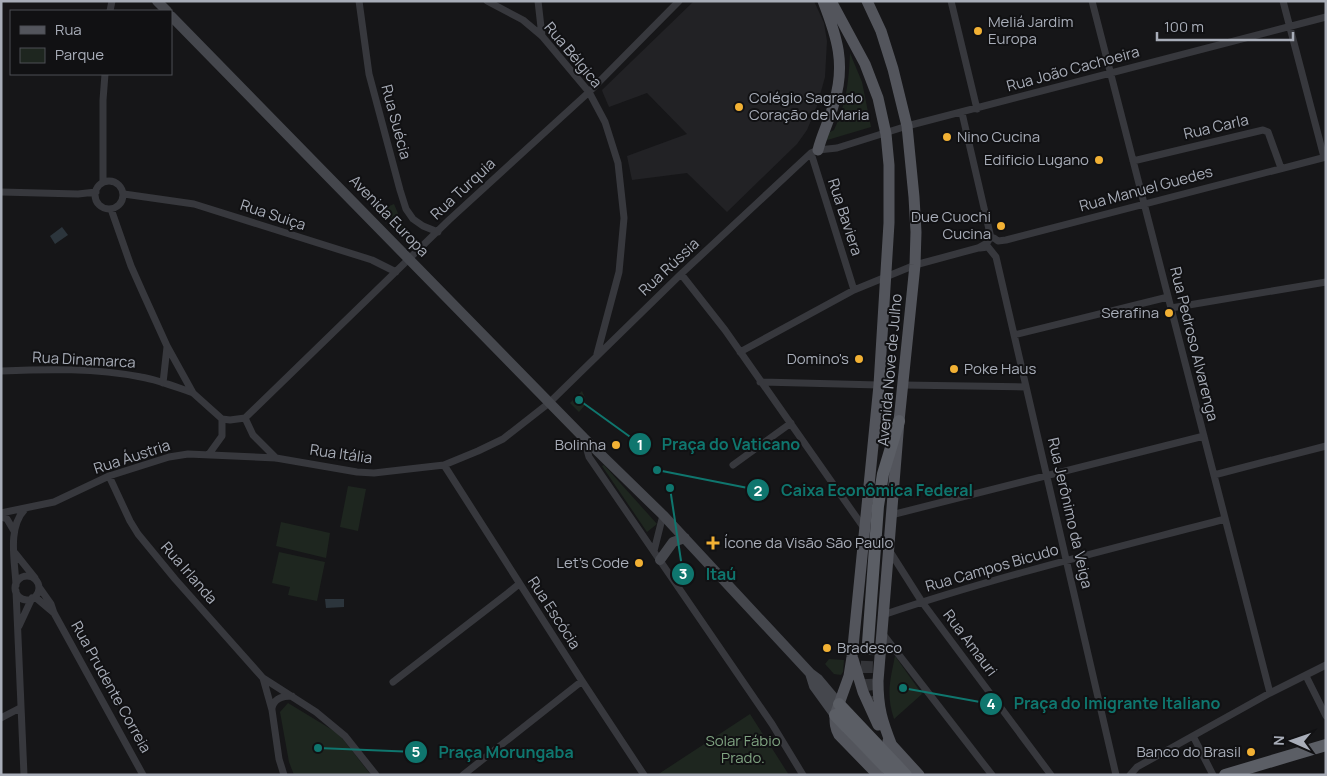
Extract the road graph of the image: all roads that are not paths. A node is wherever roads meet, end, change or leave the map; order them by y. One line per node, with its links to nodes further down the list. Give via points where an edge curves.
1 (359, 1): 32 (street, Rua Suécia, via 369,74 406,210 423,226)
2 (487, 1): 14 (street, Rua Bélgica, via 523,20)
3 (538, 1): 14 (street)
4 (679, 1): 17 (street, Rua Turquia)
5 (823, 1): 22 (main road, via 836,33 840,67 834,103)
6 (831, 1): 21 (main road, Avenida Nove de Julho, via 866,64)
7 (867, 1): 20 (main road, Avenida Nove de Julho, via 881,31)
8 (951, 1): 18 (street)
9 (1092, 1): 15 (street, Rua Pedroso Alvarenga)
10 (1283, 1): 13 (street)
11 (172, 17): 37 (main road, Avenida Europa)
12 (1326, 18): 13 (street, Rua João Cachoeira)
13 (1290, 27): 15 (street, Rua João Cachoeira); 23 (street)
14 (542, 36): 17 (street, Rua Bélgica)
15 (1111, 73): 18 (street, Rua João Cachoeira); 24 (street, Rua Pedroso Alvarenga)
16 (105, 75): 26 (street, via 102,157)
17 (589, 92): 32 (street, Rua Turquia); 49 (street, Rua Bélgica, via 605,122 618,163 624,218 619,272)
18 (977, 109): 19 (street, Rua João Cachoeira)
19 (962, 112): 20 (street, Rua João Cachoeira); 33 (street, Rua Jerônimo da Veiga)
20 (907, 126): 21 (street, Rua João Cachoeira); 38 (main road, Avenida Nove de Julho, via 914,197)
21 (886, 134): 22 (street, Rua João Cachoeira); 41 (main road, Avenida Nove de Julho, via 889,165)
22 (814, 152): 40 (street, Rua Rússia); 43 (street, Rua Baviera)
23 (1325, 157): 25 (street, Rua Manuel Guedes)
24 (1133, 161): 25 (street, Rua Carla, via 1263,130 1271,138); 30 (street, Rua Pedroso Alvarenga)
25 (1281, 168): 30 (street, Rua Manuel Guedes)
26 (105, 181): 28 (street); 29 (street, via 119,184)
27 (1, 192): 28 (street)
28 (96, 195): 31 (street, via 101,206)
29 (123, 197): 31 (street); 39 (street, Rua Suiça, via 194,204 372,260)
30 (1144, 204): 33 (street, Rua Manuel Guedes, via 1006,240); 44 (street, Rua Pedroso Alvarenga)
31 (114, 208): 47 (street, via 131,266)
32 (438, 232): 37 (street, Rua Turquia)
33 (994, 239): 35 (street, Rua Manuel Guedes); 36 (street, Rua Jerônimo da Veiga, via 998,244)
34 (988, 247): 35 (street, Rua Manuel Guedes); 36 (street, Rua Jerônimo da Veiga)
35 (978, 248): 38 (street, Rua Manuel Guedes)
36 (996, 257): 46 (street, Rua Jerônimo da Veiga)
37 (410, 259): 39 (street, Rua Turquia); 57 (main road, Avenida Europa)
38 (915, 265): 41 (street, Rua Manuel Guedes); 54 (main road, Avenida Nove de Julho)
39 (396, 272): 58 (street, Rua Turquia)
40 (680, 274): 48 (street); 49 (street, Rua Rússia)
41 (886, 277): 43 (street, Rua Manuel Guedes); 53 (main road, Avenida Nove de Julho)
42 (1326, 282): 45 (street)
43 (854, 290): 48 (street, Rua Manuel Guedes)
44 (1168, 297): 45 (street, Rua Pedroso Alvarenga); 46 (street)
45 (1171, 308): 62 (street, Rua Pedroso Alvarenga)
46 (1014, 334): 55 (street, Rua Jerônimo da Veiga)
47 (167, 346): 52 (street); 56 (street)
48 (740, 352): 51 (street)
49 (597, 354): 57 (street, Rua Rússia)
50 (1, 371): 52 (street, Rua Dinamarca, via 88,371)
51 (760, 382): 53 (street); 61 (street)
52 (163, 383): 56 (street, Rua Dinamarca)
53 (879, 384): 77 (main road, Avenida Nove de Julho)
54 (903, 385): 55 (street); 60 (main road, Avenida Nove de Julho)
55 (1026, 387): 71 (street, Rua Jerônimo da Veiga)
56 (193, 393): 59 (street)
57 (549, 402): 63 (main road, Avenida Europa); 67 (street, Rua Itália, via 503,439)
58 (245, 418): 59 (street); 66 (street, via 253,435)
59 (222, 419): 65 (street, via 222,436)
60 (900, 421): 75 (main road, Avenida Nove de Julho); 95 (highway, via 883,474 878,506)
61 (791, 423): 68 (street); 77 (street)
62 (1204, 436): 69 (street, Rua Pedroso Alvarenga); 71 (street)
63 (584, 438): 74 (main road, Avenida Europa); 81 (street, via 589,457)
64 (1326, 446): 69 (street)
65 (210, 454): 66 (street, Rua Áustria); 70 (street, Rua Áustria, via 169,457)
66 (276, 458): 67 (street, Rua Itália, via 374,473)
67 (444, 465): 86 (street, Rua Escócia)
68 (733, 465)
69 (1214, 475): 76 (street, Rua Pedroso Alvarenga)
70 (108, 476): 72 (street, Rua Áustria, via 54,502); 99 (street, Rua Irlanda, via 138,534)
71 (1047, 476): 75 (street); 84 (street, Rua Jerônimo da Veiga)
72 (25, 508): 73 (street, Rua Áustria); 78 (street)
73 (1, 515): 78 (street)
74 (663, 515): 79 (main road, Avenida Europa); 81 (street)
75 (891, 515): 80 (main road, Avenida Nove de Julho)
76 (1225, 519): 84 (street, Rua Campos Bicudo); 102 (street, Rua Pedroso Alvarenga)
77 (864, 528): 96 (main road, Avenida Nove de Julho)
78 (14, 531): 82 (street)
79 (685, 538): 83 (main road, via 673,542); 105 (main road, Avenida Europa, via 810,673 814,686)
80 (888, 549): 90 (street, Rua Amauri); 92 (main road, Avenida Nove de Julho)
81 (654, 551): 83 (street)
82 (15, 553): 85 (street); 88 (street)
83 (660, 560): 119 (street)
84 (1067, 561): 90 (street, Rua Campos Bicudo); 126 (street, Rua Jerônimo da Veiga)
85 (35, 578): 87 (street); 88 (street, via 24,576)
86 (519, 584): 100 (street, Rua Escócia); 101 (street)
87 (39, 587): 89 (street); 91 (street, Rua Prudente Correia)
88 (16, 588): 89 (street, via 24,599); 93 (street)
89 (34, 598): 91 (street, Rua Prudente Correia); 93 (street)
90 (922, 602): 92 (street, Rua Campos Bicudo); 125 (street, Rua Amauri)
91 (54, 613): 114 (street, Rua Prudente Correia)
92 (883, 615): 94 (main road, Avenida Nove de Julho)
93 (17, 628): 104 (street)
94 (882, 633): 111 (main road, Avenida Nove de Julho, via 878,700); 124 (street)
95 (868, 643)
96 (852, 657): 105 (main road, Avenida Nove de Julho); 111 (main road, via 865,698)
97 (1326, 665): 98 (street)
98 (1306, 676): 102 (street); 107 (street)
99 (263, 678): 103 (street); 106 (street)
100 (582, 681): 117 (street); 118 (street, Rua Escócia)
101 (393, 682)
102 (1270, 693): 109 (street)
103 (292, 696): 106 (street, via 278,698); 116 (street, via 345,736)
104 (20, 708): 108 (street); 113 (street)
105 (837, 709): 120 (main road, via 835,727 839,735); 121 (highway); 122 (highway)
106 (272, 710): 112 (street)
107 (1326, 716)
108 (1, 718)
109 (1193, 736): 127 (street, via 1137,767); 128 (street)
110 (1326, 745): 129 (highway)
111 (892, 746): 123 (main road)
112 (283, 773): 115 (street)
113 (24, 775)
114 (143, 775)
115 (274, 775)
116 (376, 775)
117 (464, 775)
118 (644, 775)
119 (804, 775)
120 (878, 775)
121 (893, 775)
122 (906, 775)
123 (919, 775)
124 (992, 775)
125 (1051, 775)
126 (1116, 775)
127 (1130, 775)
128 (1213, 775)
129 (1225, 775)

